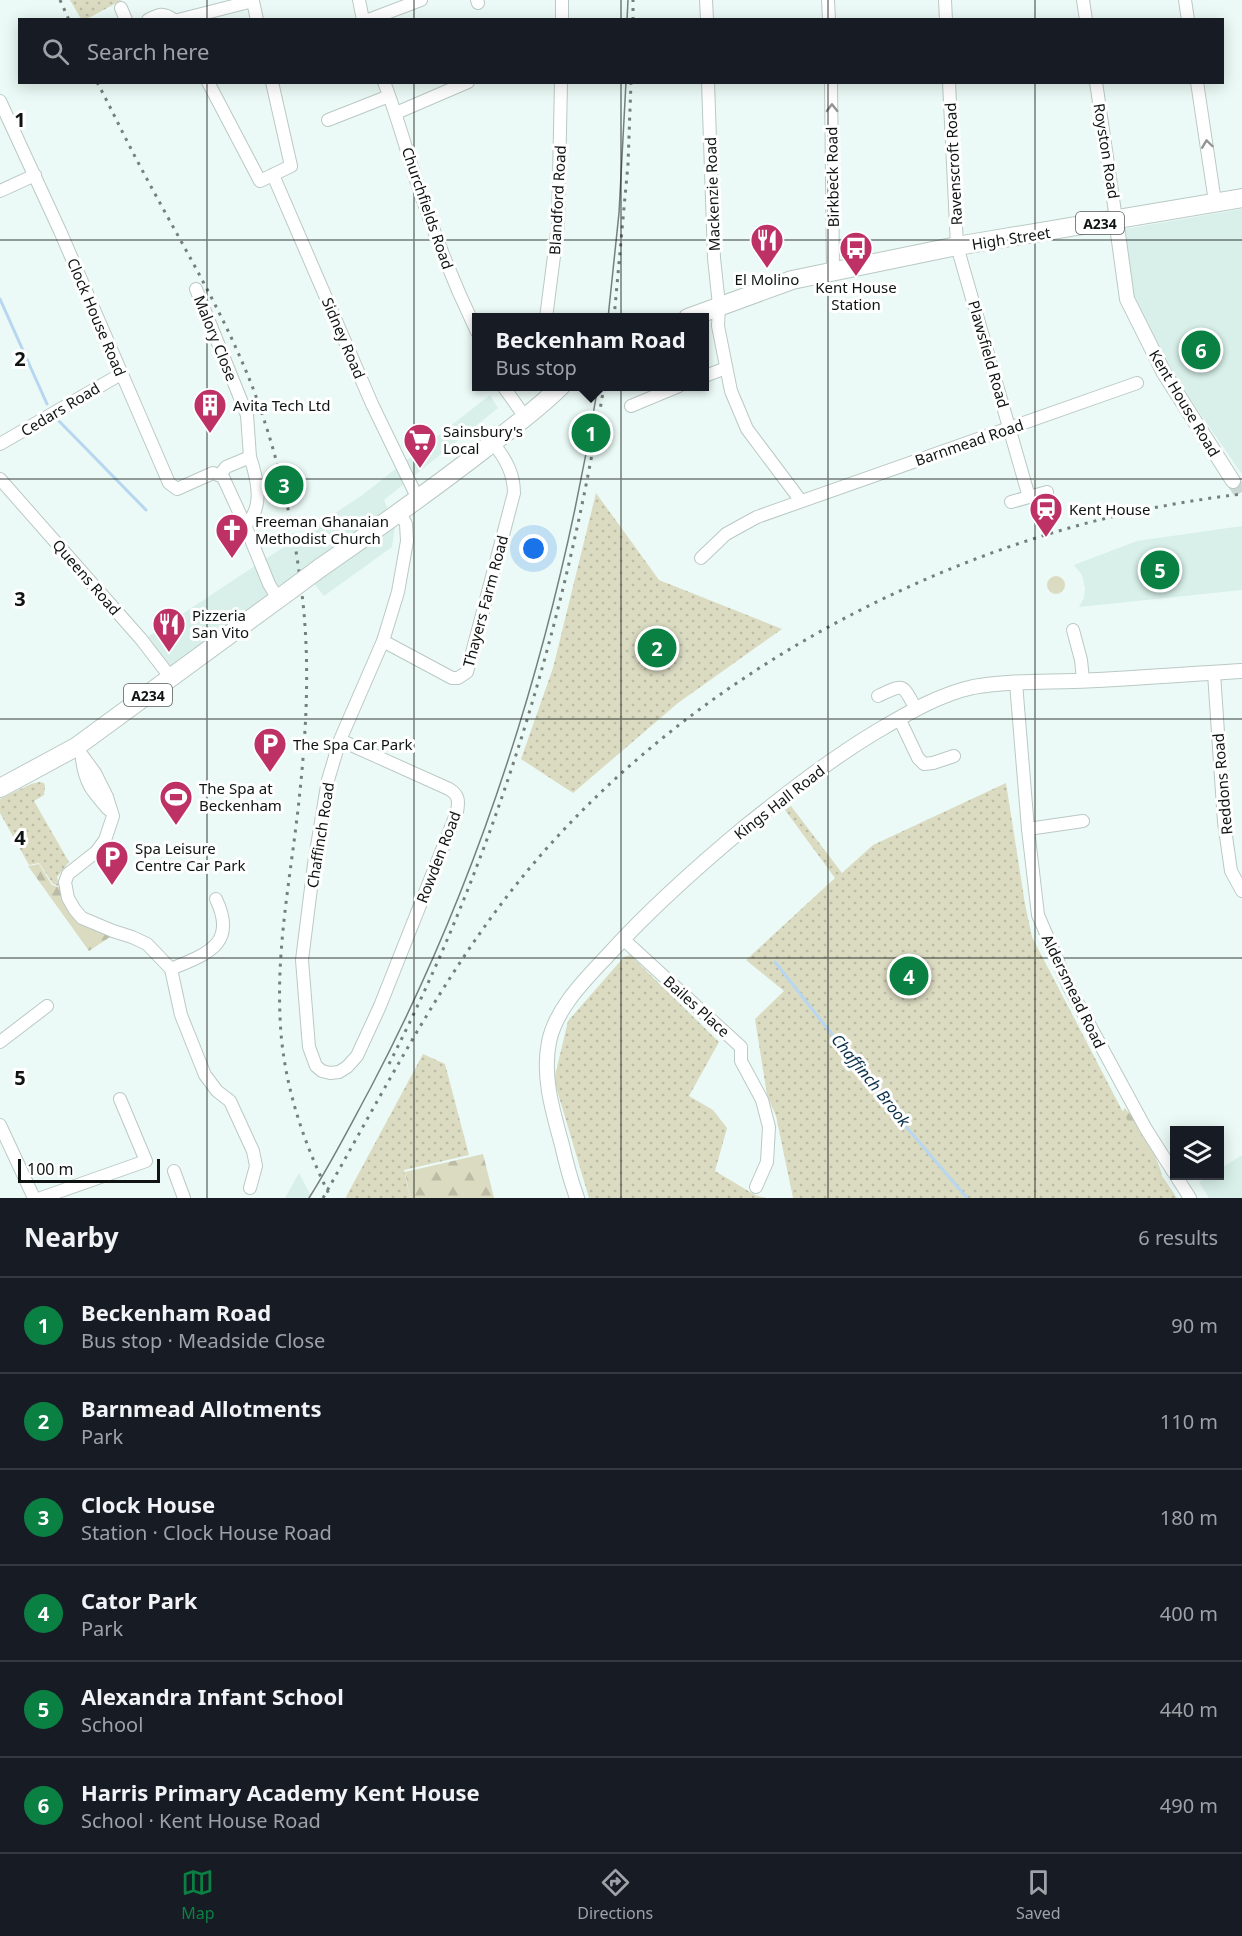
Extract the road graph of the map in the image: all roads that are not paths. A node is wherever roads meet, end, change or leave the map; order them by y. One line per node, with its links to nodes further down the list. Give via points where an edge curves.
1 (359, 0): 14 (street)
2 (421, 0): 15 (street)
3 (562, 0): 16 (street)
4 (706, 0): 17 (street)
5 (828, 0): 18 (street)
6 (945, 0): 19 (street)
7 (1083, 0): 20 (street)
8 (1185, 0): 21 (street)
9 (253, 1): 12 (street); 13 (street)
10 (152, 18): 11 (street, via 159,14)
11 (171, 18)
12 (186, 18)
13 (257, 18)
14 (363, 18)
15 (373, 18)
16 (562, 18)
17 (707, 18)
18 (829, 18)
19 (946, 18)
20 (1086, 18)
21 (1188, 18)
22 (209, 84): 37 (street, via 260,181)
23 (272, 84): 37 (street, via 291,166)
24 (385, 84): 32 (street, Churchfields Road)
25 (463, 84): 34 (street)
26 (561, 84): 46 (street, Blandford Road, via 558,225)
27 (708, 84): 45 (street, Mackenzie Road, via 714,258)
28 (831, 84): 43 (street, Birkbeck Road, one-way to 28)
29 (949, 84): 42 (street, Ravenscroft Road)
30 (1096, 84): 41 (street, Royston Road)
31 (1197, 84): 40 (street, one-way to 31)
32 (389, 96): 34 (street, Churchfields Road); 35 (street)
33 (0, 100): 36 (street, Clock House Road)
34 (396, 113): 48 (street, Churchfields Road, via 432,226)
35 (328, 120)
36 (35, 175): 38 (street); 50 (street, Clock House Road)
37 (273, 175): 67 (street, Sidney Road, via 372,404)
38 (0, 191)
39 (1242, 198): 40 (main road, High Street / A234)
40 (1215, 202): 41 (main road, High Street / A234)
41 (1116, 219): 42 (main road, High Street / A234); 64 (street, Kent House Road, via 1127,299 1164,373)
42 (957, 246): 43 (main road, A234); 58 (street, Plawsfield Road)
43 (833, 272): 45 (main road, A234, via 792,280)
44 (196, 289): 61 (street, Malory Close, via 247,415)
45 (720, 305): 47 (main road, A234); 49 (street, via 718,326)
46 (547, 313)
47 (700, 313)
48 (472, 321)
49 (726, 368): 51 (street); 68 (street, via 747,429)
50 (121, 374): 60 (street, Cedars Road); 62 (street, Clock House Road, via 171,486 177,489 213,473)
51 (709, 374)
52 (1137, 383): 58 (street, Barnmead Road)
53 (509, 391): 57 (street)
54 (558, 391): 57 (main road, A234)
55 (669, 391): 56 (street)
56 (631, 406)
57 (525, 417): 59 (main road, A234)
58 (1010, 428): 66 (street, Plawsfield Road); 68 (street, Barnmead Road)
59 (493, 443): 67 (main road, A234); 75 (street, Thayers Farm Road, via 509,466 514,493 467,672 452,678)
60 (0, 444)
61 (250, 457): 62 (street, Clock House Road, via 226,467); 71 (street, via 257,492 255,511)
62 (220, 475): 71 (street)
63 (0, 479): 78 (street, Queens Road)
64 (1233, 481)
65 (1047, 492): 66 (street)
66 (1029, 497): 69 (street)
67 (418, 499): 70 (main road, A234)
68 (801, 501): 72 (street, Barnmead Road, via 757,517 726,534)
69 (1011, 502)
70 (400, 513): 73 (main road, A234, bridge); 75 (street, Chaffinch Road, via 406,530 404,563)
71 (245, 525): 73 (street)
72 (701, 558)
73 (279, 591): 78 (main road, A234)
74 (1073, 630): 79 (street)
75 (383, 641): 84 (street, Chaffinch Road)
76 (1242, 671): 77 (street, Kings Hall Road)
77 (1214, 673): 79 (street, Kings Hall Road); 90 (street, Reddons Road, via 1229,861)
78 (171, 678): 85 (main road, A234)
79 (1083, 680): 80 (street, Kings Hall Road)
80 (1016, 683): 82 (street, Kings Hall Road, via 973,687); 89 (street, Aldersmead Road)
81 (878, 696): 82 (street, via 902,687)
82 (916, 709): 83 (street, Kings Hall Road)
83 (899, 718): 86 (street, via 924,764); 92 (street, Kings Hall Road, via 781,798 700,865)
84 (340, 740): 95 (street, Rowden Road, via 455,792 459,802); 95 (street, Chaffinch Road, via 328,780 303,960 309,1047 316,1066 330,1073 347,1067 357,1056)
85 (79, 752): 87 (main road, A234); 93 (street, via 95,773 113,816 96,852 68,874 68,898 82,918 147,944)
86 (954, 756)
87 (0, 788)
88 (1083, 821): 89 (street)
89 (1028, 829): 99 (street, Aldersmead Road, via 1038,915 1062,973)
90 (1242, 891)
91 (216, 899): 93 (street, via 222,911 217,945)
92 (623, 939): 103 (street, Bailes Place, via 741,1047 741,1061 762,1100 769,1127 767,1162); 107 (street, Kings Hall Road, via 570,1000 549,1041 549,1090)
93 (171, 969): 101 (street, via 181,1015 205,1074 215,1095 230,1101 253,1151 256,1166 251,1184)
94 (46, 1006): 96 (street)
95 (380, 1006)
96 (0, 1042)
97 (120, 1099): 105 (street, via 146,1161)
98 (0, 1125): 104 (street)
99 (1170, 1166)
100 (174, 1171): 106 (street)
101 (240, 1176)
102 (1179, 1180): 108 (street, Aldersmead Road)
103 (756, 1186)
104 (34, 1198)
105 (41, 1198)
106 (184, 1198)
107 (577, 1198)
108 (1190, 1198)

